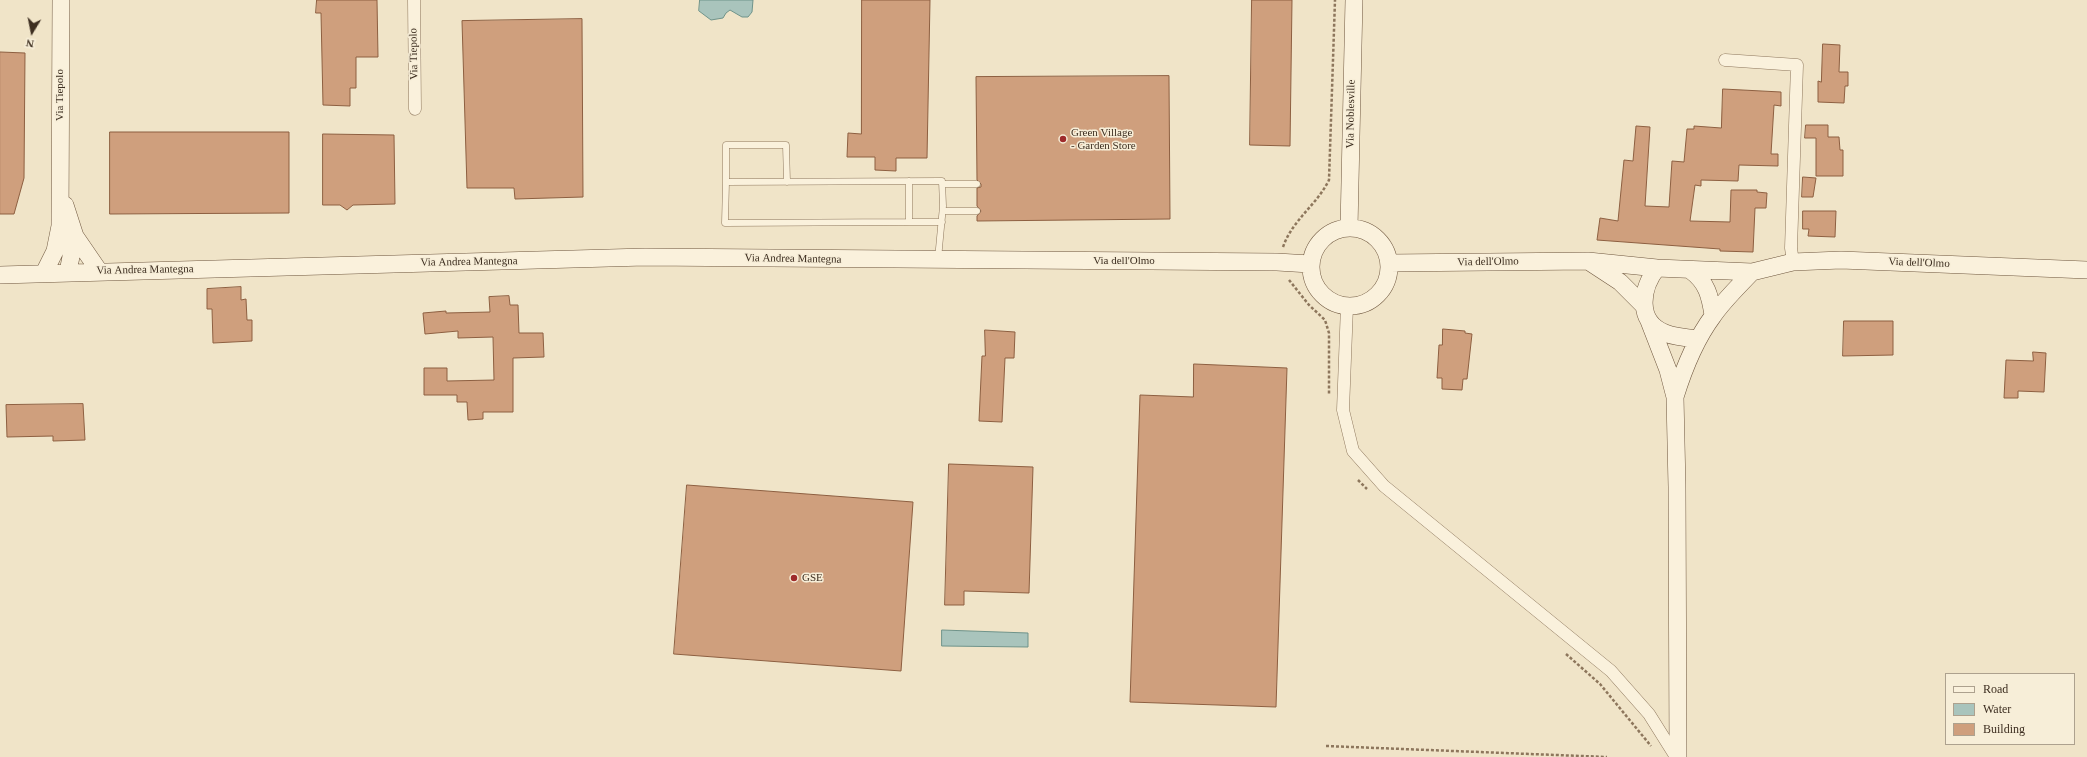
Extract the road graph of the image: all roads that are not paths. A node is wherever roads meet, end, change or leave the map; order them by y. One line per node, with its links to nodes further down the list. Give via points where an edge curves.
1 (61, 0): 11 (main road, Via Tiepolo)
2 (414, 0): 5 (street, Via Tiepolo)
3 (1354, 0): 16 (main road, Via Noblesville)
4 (1725, 60): 21 (street, via 1797,65 1791,248)
5 (415, 109)
6 (909, 181): 8 (lane); 9 (lane, via 942,181); 14 (lane)
7 (726, 182): 8 (lane); 8 (lane, via 726,145 786,145); 14 (lane, via 725,223)
8 (787, 182)
9 (942, 184): 10 (lane); 12 (lane)
10 (977, 184)
11 (60, 190): 17 (main road, Via Tiepolo); 18 (main road, Via Tiepolo, via 60,226)
12 (943, 211): 13 (lane); 15 (lane)
13 (977, 211)
14 (909, 222): 15 (lane)
15 (942, 222): 19 (lane)
16 (1349, 228): 22 (main road, via 1364,231 1376,238 1387,254); 23 (main road, via 1326,236 1315,248)
17 (75, 236): 27 (main road, Via Tiepolo); 28 (main road, Via Tiepolo)
18 (55, 251): 28 (main road, Via Tiepolo); 30 (main road, Via Tiepolo)
19 (938, 261): 23 (main road, Via dell'Olmo); 27 (main road, Via Andrea Mantegna, via 645,257)
20 (1588, 261): 22 (main road, Via dell'Olmo); 24 (main road, Via dell'Olmo); 33 (main road, via 1620,282)
21 (1793, 262): 26 (main road, Via dell'Olmo, via 1841,260); 29 (main road, Via dell'Olmo)
22 (1389, 263): 32 (main road, via 1387,280 1378,295 1364,304)
23 (1310, 264): 32 (main road, via 1312,280 1320,293 1332,302)
24 (1656, 268): 25 (main road, Via dell'Olmo); 33 (main road, via 1647,283)
25 (1690, 270): 29 (main road, Via dell'Olmo); 34 (main road, via 1704,281 1709,291)
26 (2087, 270)
27 (99, 271): 28 (main road, Via Andrea Mantegna)
28 (65, 272): 30 (main road, Via Andrea Mantegna)
29 (1752, 272): 34 (main road)
30 (44, 273): 31 (main road, Via Andrea Mantegna)
31 (0, 275)
32 (1347, 306): 37 (street, via 1343,410 1353,451 1384,486 1611,671 1649,714)
33 (1646, 313): 35 (main road, via 1655,328 1664,333); 36 (main road, via 1668,370)
34 (1713, 315): 35 (main road)
35 (1698, 339): 36 (main road, via 1684,367)
36 (1674, 397): 37 (main road, via 1677,487)
37 (1677, 757)

